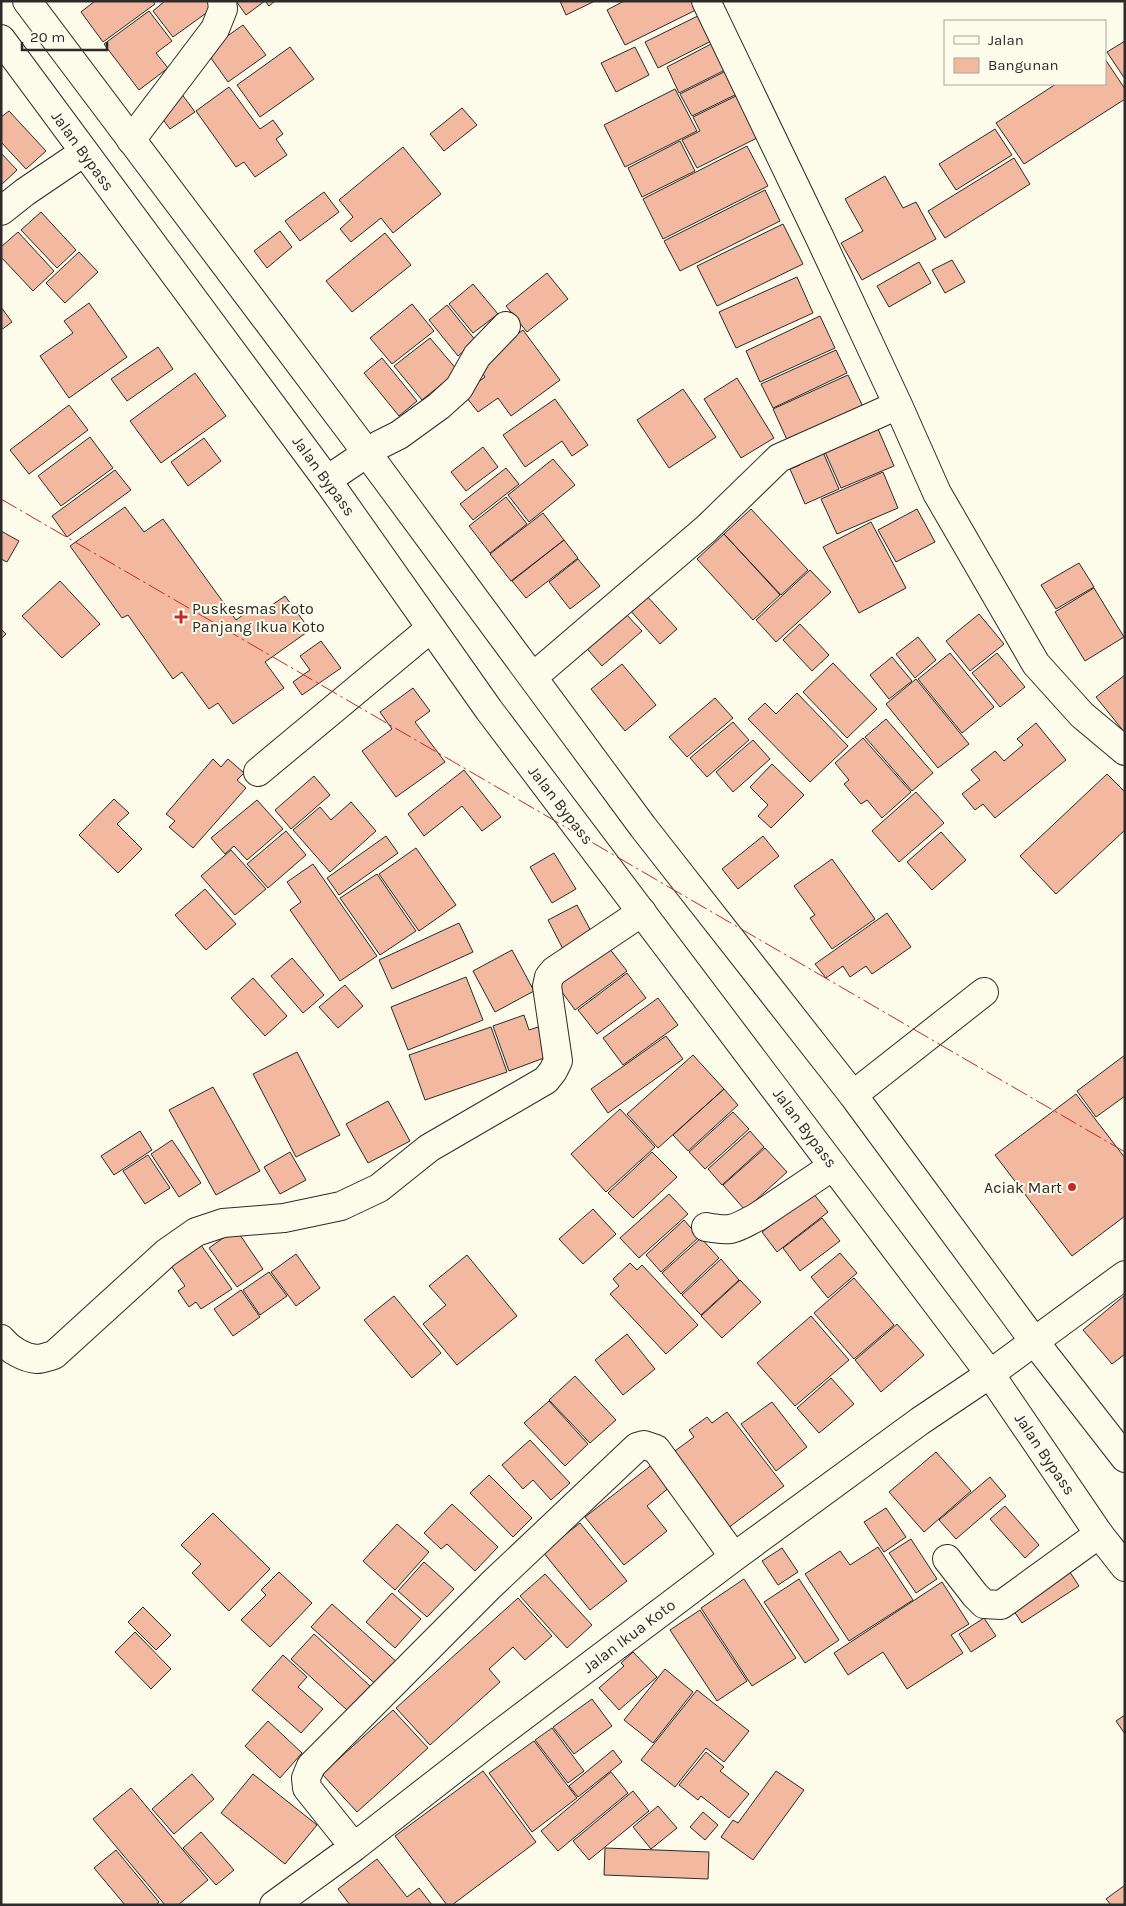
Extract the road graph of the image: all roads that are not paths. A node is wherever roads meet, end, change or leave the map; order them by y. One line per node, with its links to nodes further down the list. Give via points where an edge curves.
1 (27, 1): 5 (main road)
2 (222, 1): 5 (main road, via 223,9 215,29)
3 (706, 1): 9 (main road)
4 (1, 39): 6 (main road, Jalan Bypass)
5 (132, 140): 10 (main road)
6 (84, 152): 7 (main road); 11 (main road, Jalan Bypass)
7 (1, 211)
8 (506, 326): 10 (main road, via 477,356 459,388 400,435)
9 (898, 405): 13 (main road, via 779,458 706,529); 14 (main road, via 937,493 1036,664 1082,715)
10 (367, 453): 11 (main road); 13 (main road)
11 (327, 480): 12 (main road, Jalan Bypass)
12 (431, 628): 15 (main road); 16 (main road, Jalan Bypass)
13 (533, 677): 18 (main road, via 605,776)
14 (1125, 751)
15 (258, 772)
16 (642, 912): 19 (main road, Jalan Bypass); 22 (main road, via 554,971 550,977 547,986 558,1061 546,1080 429,1148 379,1188 341,1206 284,1218 223,1223 196,1232 166,1253 54,1355 38,1359 20,1354)
17 (984, 992): 18 (main road)
18 (853, 1095): 23 (main road)
19 (833, 1166): 20 (main road, via 745,1224 730,1230); 24 (main road, Jalan Bypass)
20 (706, 1227)
21 (1125, 1275): 23 (main road, Jalan Ikua Koto)
22 (1, 1340)
23 (1034, 1341): 24 (main road, Jalan Ikua Koto); 25 (main road)
24 (990, 1374): 26 (main road, Jalan Bypass); 27 (main road, Jalan Ikua Koto)
25 (1125, 1458)
26 (1099, 1534): 28 (main road, via 1001,1606 984,1604); 29 (main road, Jalan Bypass)
27 (734, 1557): 30 (main road, Jalan Ikua Koto); 30 (main road, via 656,1449 637,1446 491,1585 311,1766 306,1778 307,1788)
28 (948, 1559)
29 (1125, 1567)
30 (354, 1847): 31 (main road, Jalan Ikua Koto)
31 (303, 1896): 32 (main road, Jalan Ikua Koto)
32 (274, 1905)

